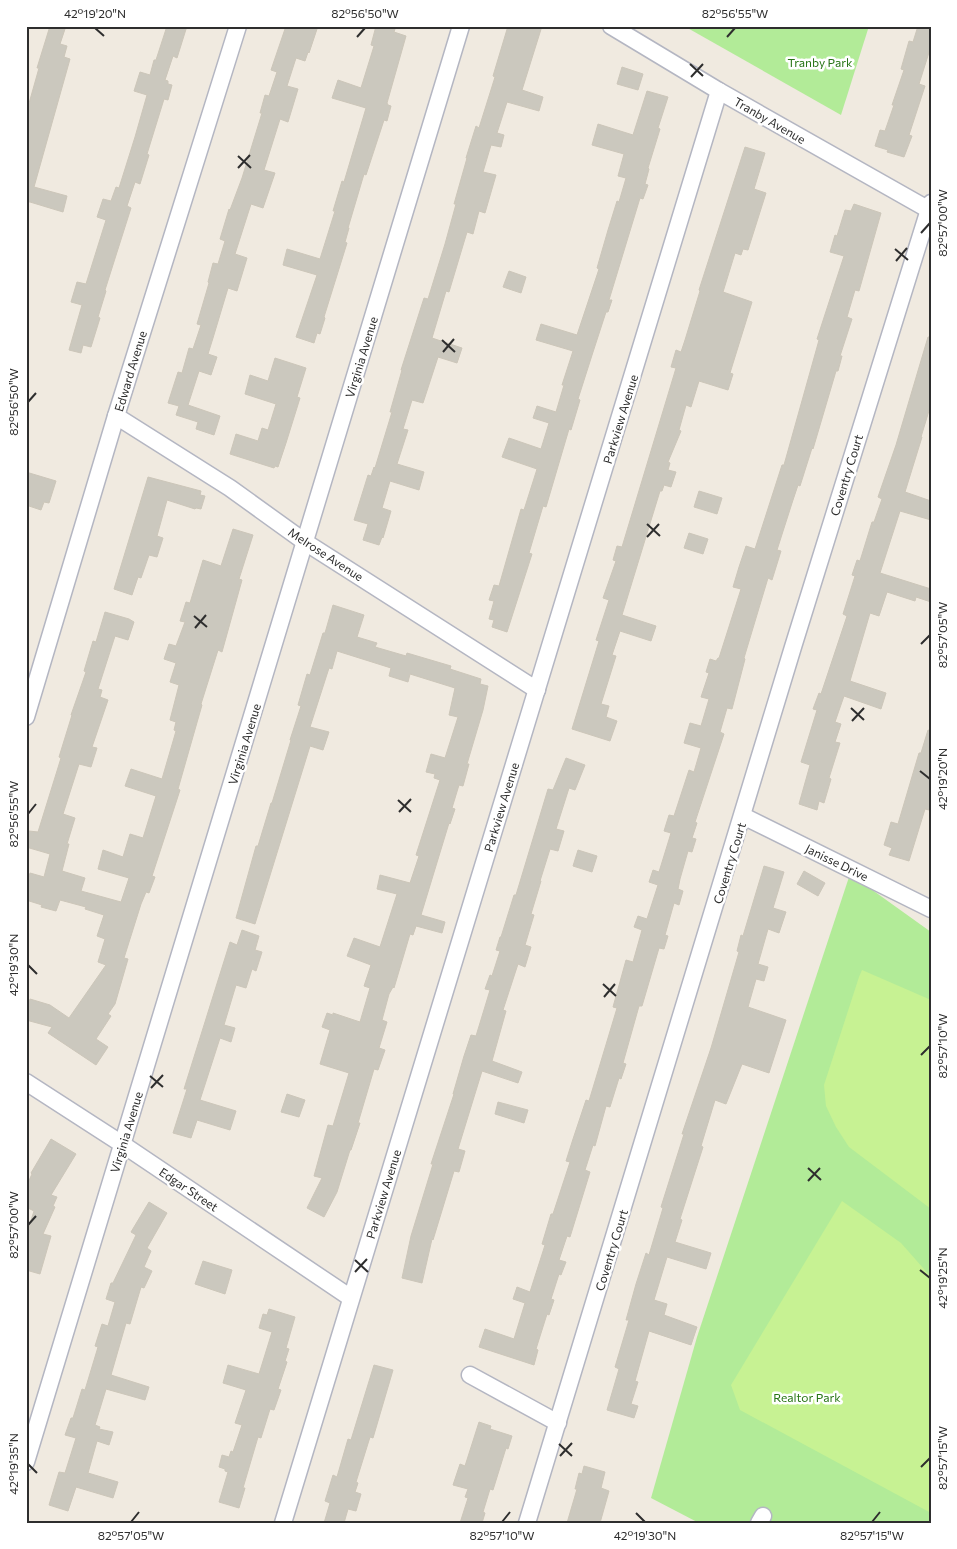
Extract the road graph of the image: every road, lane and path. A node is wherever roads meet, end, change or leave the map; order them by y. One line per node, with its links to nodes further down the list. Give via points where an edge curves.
1 (238, 26): 6 (street, Edward Avenue)
2 (461, 26): 7 (street, Virginia Avenue)
3 (611, 26): 4 (street, Tranby Avenue)
4 (719, 91): 5 (street, Tranby Avenue); 8 (street, Parkview Avenue)
5 (930, 208): 10 (street, Coventry Court)
6 (116, 416): 7 (street, Melrose Avenue, via 230,488); 9 (street, Edward Avenue)
7 (305, 542): 8 (street, Melrose Avenue); 13 (street, Virginia Avenue)
8 (537, 690): 14 (street, Parkview Avenue)
9 (26, 717)
10 (743, 816): 11 (street, Janisse Drive); 16 (street, Coventry Court)
11 (931, 909)
12 (26, 1082): 13 (street, Edgar Street)
13 (122, 1144): 14 (street, Edgar Street); 17 (street, Virginia Avenue)
14 (351, 1298): 18 (street, Parkview Avenue)
15 (470, 1375): 16 (street)
16 (558, 1423): 19 (street, Coventry Court)
17 (26, 1462)
18 (283, 1523)
19 (527, 1523)

